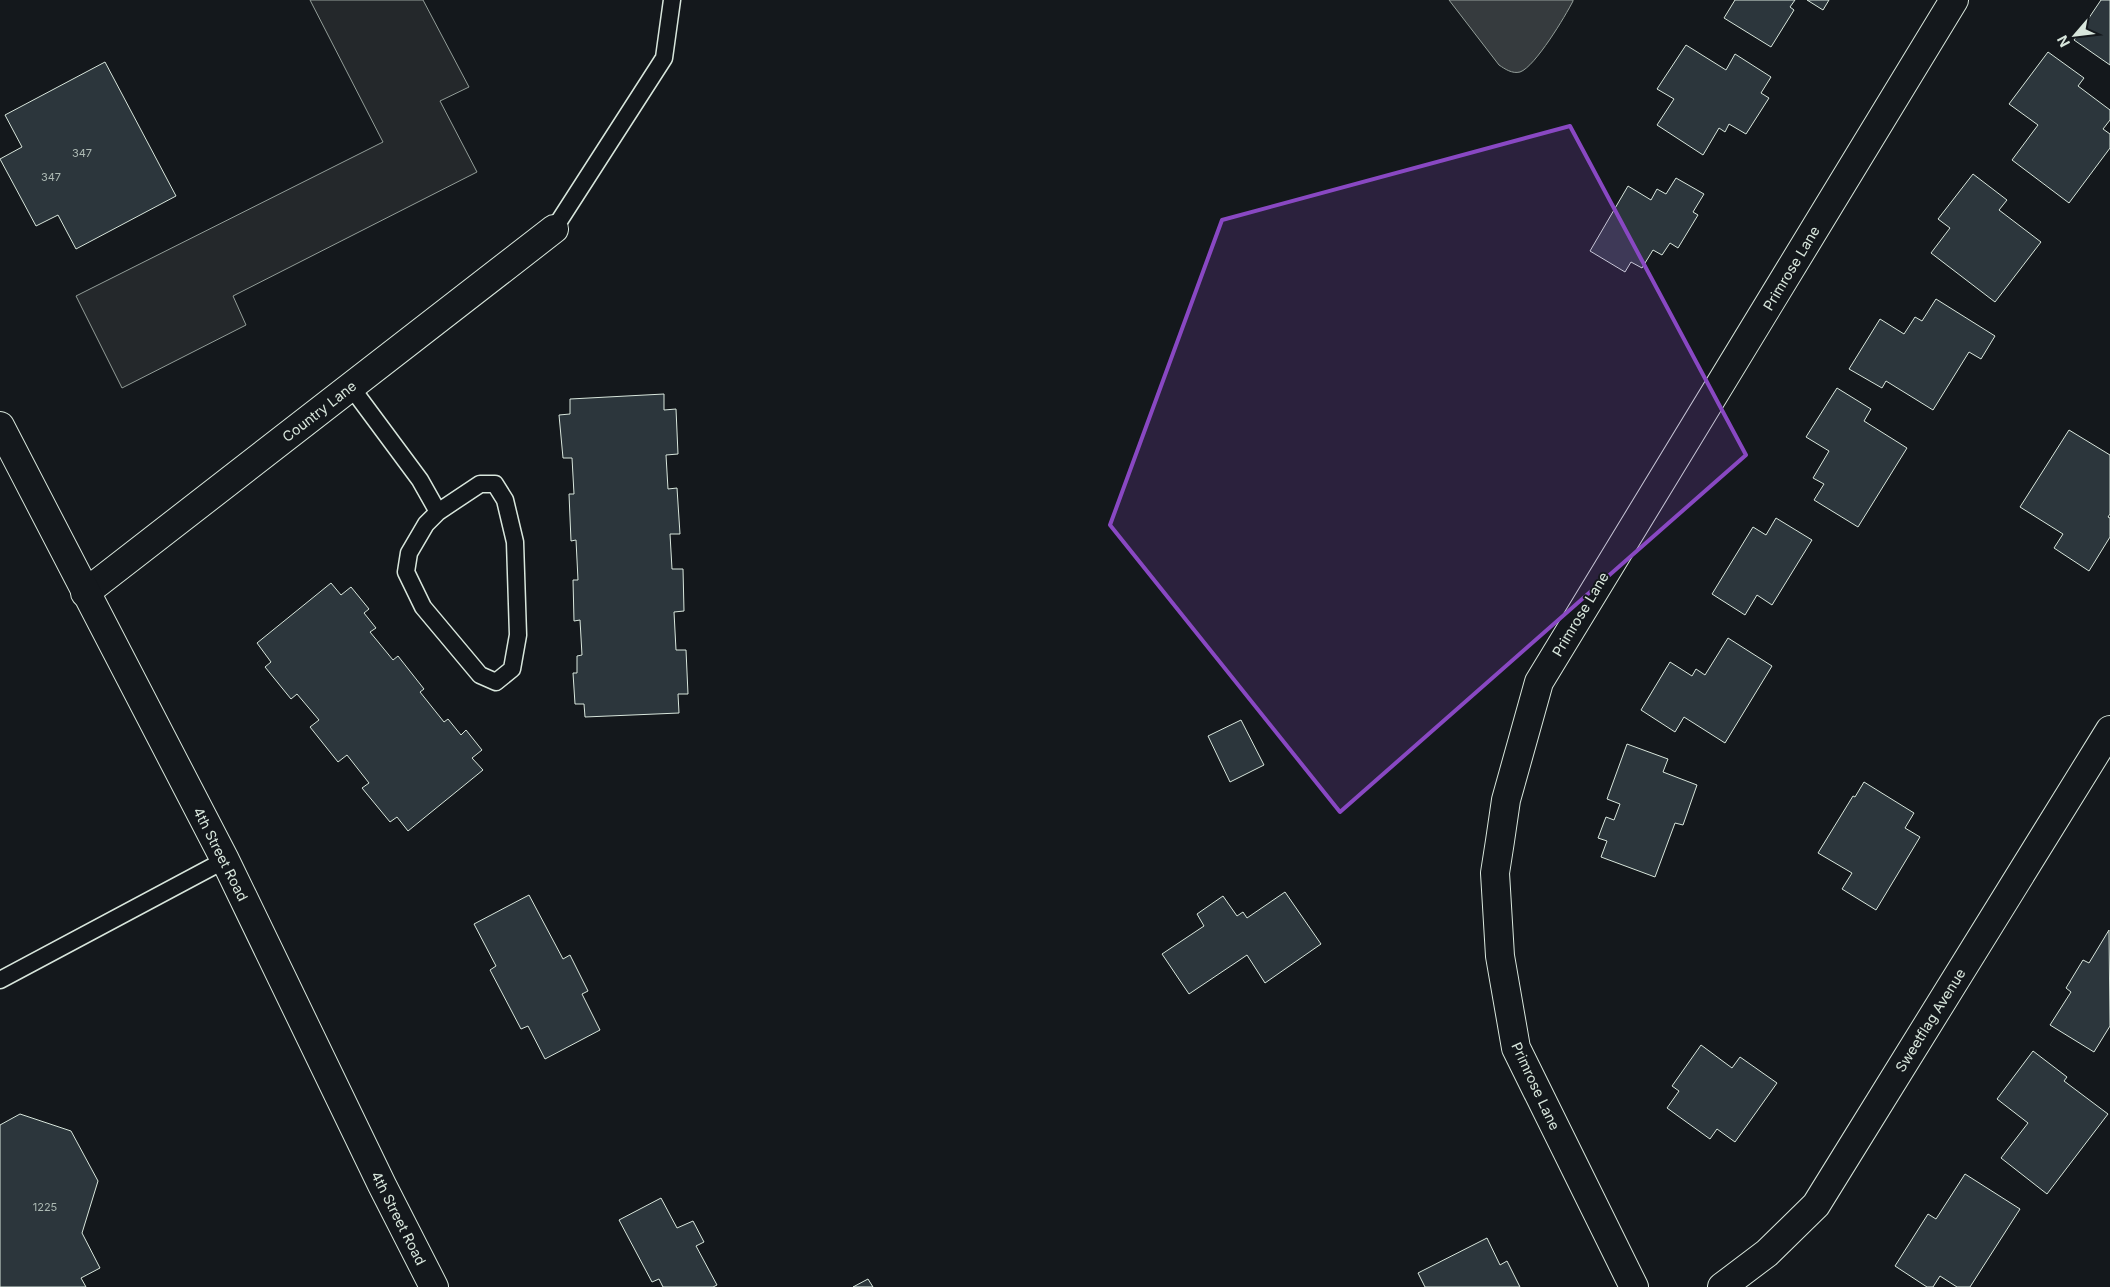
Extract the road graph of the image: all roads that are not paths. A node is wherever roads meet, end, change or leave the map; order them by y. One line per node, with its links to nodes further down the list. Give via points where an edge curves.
1 (672, 0): 3 (lane, via 664,58)
2 (1954, 0): 12 (street, Primrose Lane, via 1539,682 1506,800 1495,873 1496,908 1500,956 1516,1048)
3 (554, 229): 4 (street, Country Lane)
4 (351, 387): 6 (lane, via 420,480); 7 (street, Country Lane)
5 (0, 426): 7 (street, 4th Street Road)
6 (438, 512): 6 (lane, via 426,524 409,553 406,572 423,606 480,675 496,682 512,669 518,635 515,542 505,500 495,484 480,484)
7 (85, 593): 9 (street, 4th Street Road)
8 (2110, 730): 13 (street, Sweetflag Avenue, via 1816,1205 1767,1253)
9 (226, 860): 10 (lane); 11 (street, 4th Street Road)
10 (0, 980)
11 (434, 1287)
12 (1634, 1287)
13 (1722, 1287)

